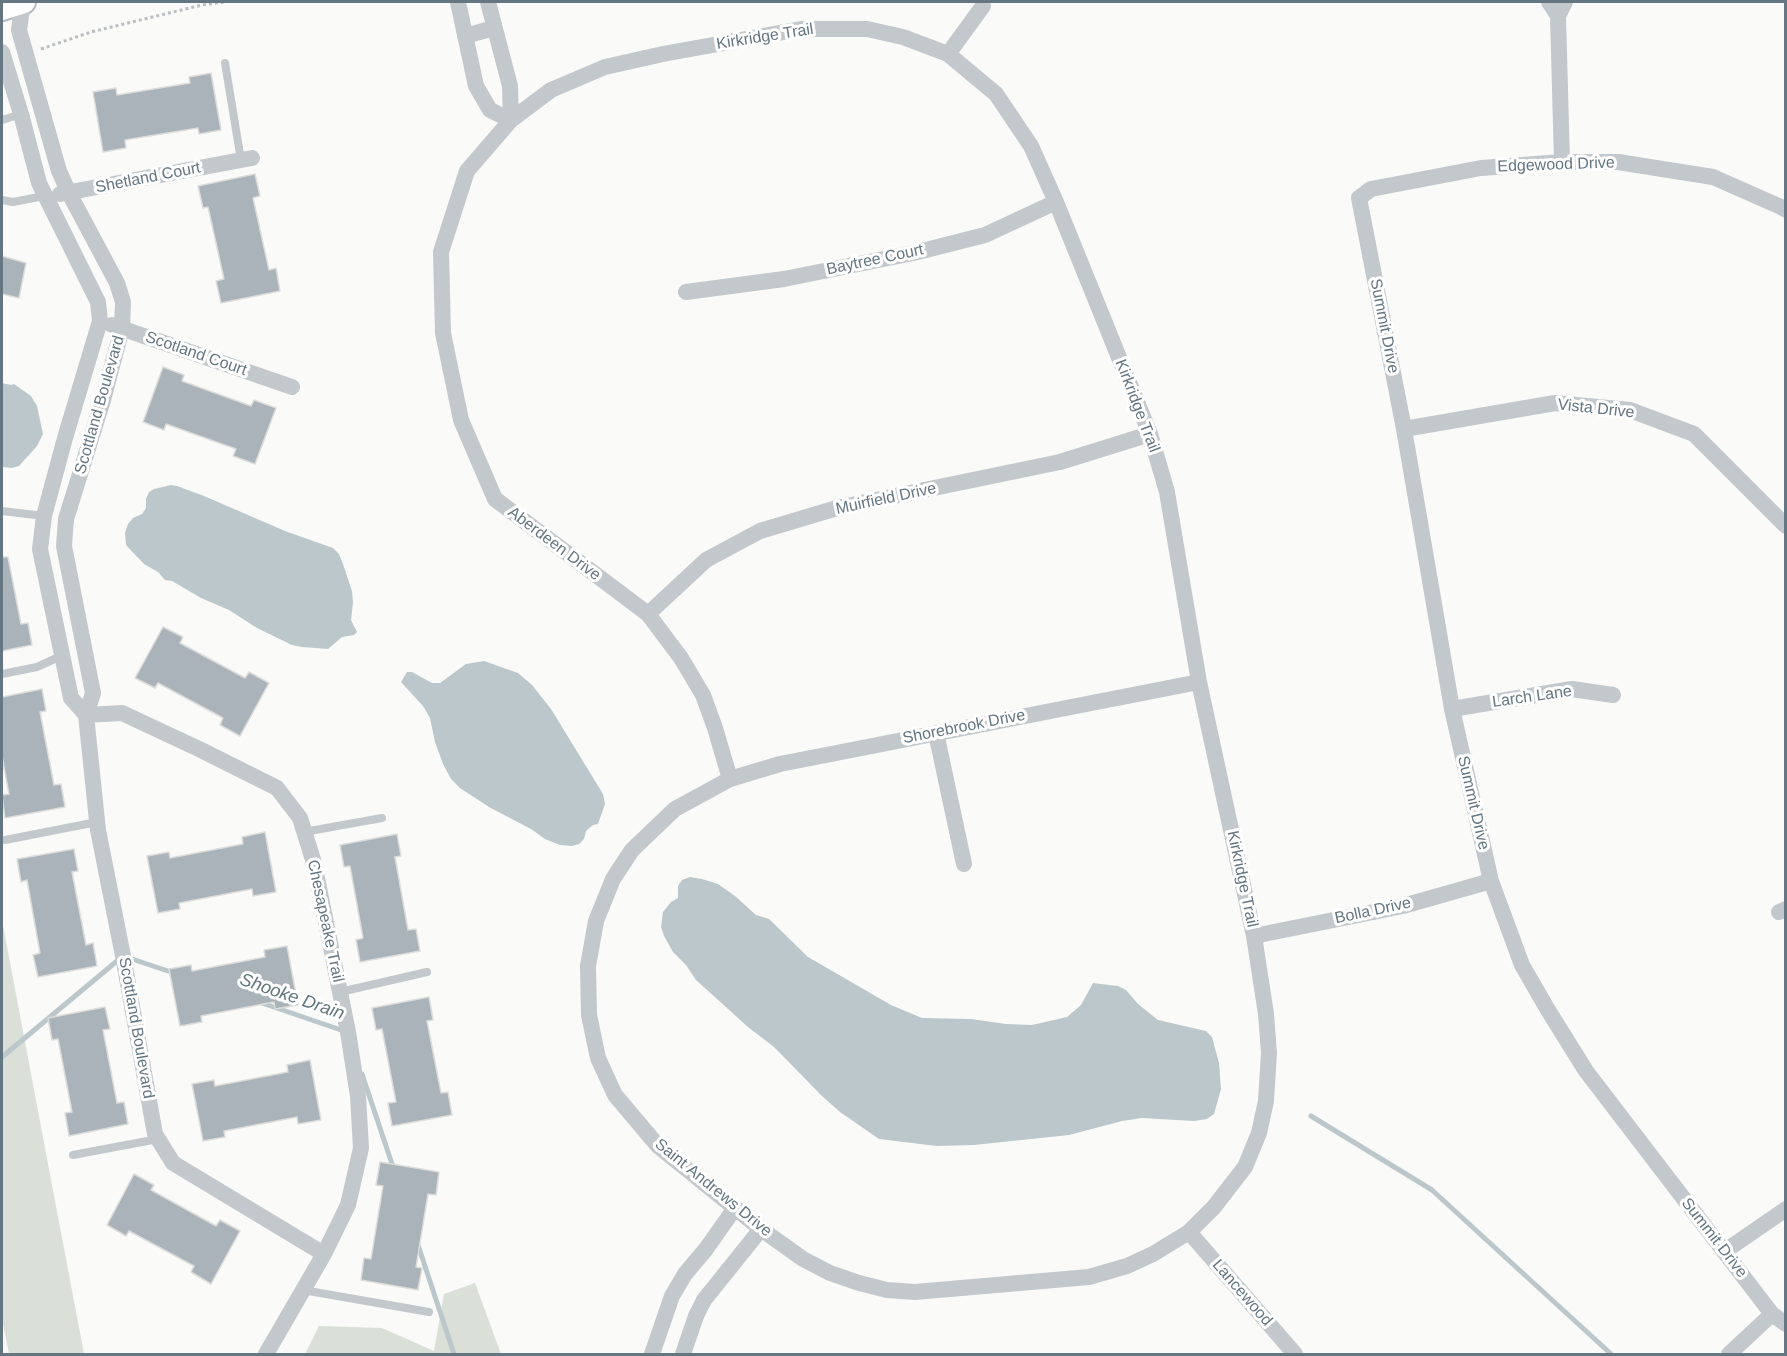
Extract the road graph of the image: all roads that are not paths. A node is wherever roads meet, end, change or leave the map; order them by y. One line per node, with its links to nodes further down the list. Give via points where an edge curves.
1 (24, 2): 6 (main road); 17 (street, Scottland Boulevard, via 19,30 59,171)
2 (458, 2): 8 (street)
3 (488, 2): 7 (street)
4 (983, 6): 10 (street)
5 (1557, 6): 16 (street)
6 (2, 9)
7 (494, 28): 8 (street); 14 (street, via 510,86)
8 (465, 36): 14 (street, via 476,86 490,110)
9 (2, 52): 12 (street, Scottland Boulevard)
10 (948, 54): 14 (street, Kirkridge Trail, via 867,29 801,29 605,67 551,90); 21 (street, Kirkridge Trail, via 996,94 1031,146)
11 (225, 63): 15 (lane)
12 (21, 114): 13 (lane); 18 (street, Scottland Boulevard)
13 (2, 120)
14 (511, 120): 33 (street, Aberdeen Drive, via 467,171 441,252 443,333 461,420 495,499)
15 (246, 159): 17 (street, Shetland Court)
16 (1562, 162): 19 (street, Edgewood Drive, via 1480,168 1371,189); 22 (street, Edgewood Drive, via 1618,162 1713,177)
17 (69, 193): 18 (street, Shetland Court); 25 (street, Scottland Boulevard, via 117,283 123,302)
18 (44, 196): 20 (lane, via 13,202); 24 (street, Scottland Boulevard, via 98,302)
19 (1359, 198): 27 (street, Summit Drive)
20 (2, 200)
21 (1056, 202): 23 (street, Baytree Court, via 985,235 918,252 784,279); 28 (street, Kirkridge Trail)
22 (1784, 206)
23 (686, 292)
24 (100, 321): 25 (street, Scotland Court); 30 (street, Scottland Boulevard)
25 (122, 328): 26 (street, Scotland Court); 31 (street, Scottland Boulevard)
26 (292, 387)
27 (1404, 429): 32 (street, Vista Drive, via 1555,404 1630,410 1694,434); 39 (street, Summit Drive)
28 (1150, 434): 33 (street, Muirfield Drive, via 1060,462 837,508 760,531 706,560); 37 (street, Kirkridge Trail, via 1167,492)
29 (2, 511): 30 (lane)
30 (44, 516): 31 (street); 35 (street, Scottland Boulevard, via 40,549)
31 (66, 519): 34 (street, Scottland Boulevard, via 64,546)
32 (1785, 526)
33 (648, 614): 42 (street, Aberdeen Drive, via 703,695)
34 (84, 650): 35 (street); 40 (street, Scottland Boulevard, via 93,693)
35 (62, 656): 36 (lane, via 37,667); 40 (street, Scottland Boulevard, via 71,698)
36 (2, 674)
37 (1199, 682): 41 (street, Shorebrook Drive); 49 (street, Kirkridge Trail)
38 (1612, 695): 39 (street, Larch Lane, via 1572,688)
39 (1452, 709): 48 (street, Summit Drive)
40 (86, 715): 44 (street, Scottland Boulevard); 45 (street, Chesapeake Trail, via 122,713 277,788 300,818)
41 (936, 733): 42 (street, Shorebrook Drive, via 780,764); 47 (street)
42 (730, 778): 54 (street, Saint Andrews Drive, via 675,809 632,850 613,879 596,921 588,966 589,1015 598,1058 615,1095 658,1146)
43 (382, 818): 45 (lane)
44 (97, 822): 46 (lane); 52 (street, Scottland Boulevard)
45 (304, 832): 51 (street, Chesapeake Trail)
46 (5, 840)
47 (964, 864)
48 (1491, 881): 49 (street, Bolla Drive, via 1403,906); 58 (street, Summit Drive, via 1522,965 1548,1010 1593,1081)
49 (1254, 936): 57 (street, Kirkridge Trail, via 1269,1053 1259,1133 1245,1167)
50 (427, 972): 51 (lane)
51 (340, 992): 59 (street, Chesapeake Trail, via 358,1096 362,1148 348,1205)
52 (158, 1139): 53 (lane); 59 (street, Scottland Boulevard, via 173,1163)
53 (73, 1155)
54 (735, 1208): 56 (street, Saint Andrews Drive); 64 (street, via 685,1274 672,1296)
55 (1785, 1209): 58 (street)
56 (761, 1229): 57 (street, Saint Andrews Drive, via 830,1273 887,1290 915,1292 1108,1273 1153,1254); 65 (street, via 704,1300)
57 (1189, 1232): 68 (street, Lancewood)
58 (1725, 1251): 62 (street, Summit Drive)
59 (324, 1254): 60 (street, Chesapeake Trail)
60 (303, 1290): 61 (lane); 66 (street, Chesapeake Trail)
61 (429, 1312)
62 (1772, 1314): 63 (street, Summit Drive); 69 (street)
63 (1785, 1324)
64 (657, 1338): 65 (street); 67 (street)
65 (684, 1350)
66 (266, 1354)
67 (652, 1354)
68 (1295, 1354)
69 (1729, 1354)

